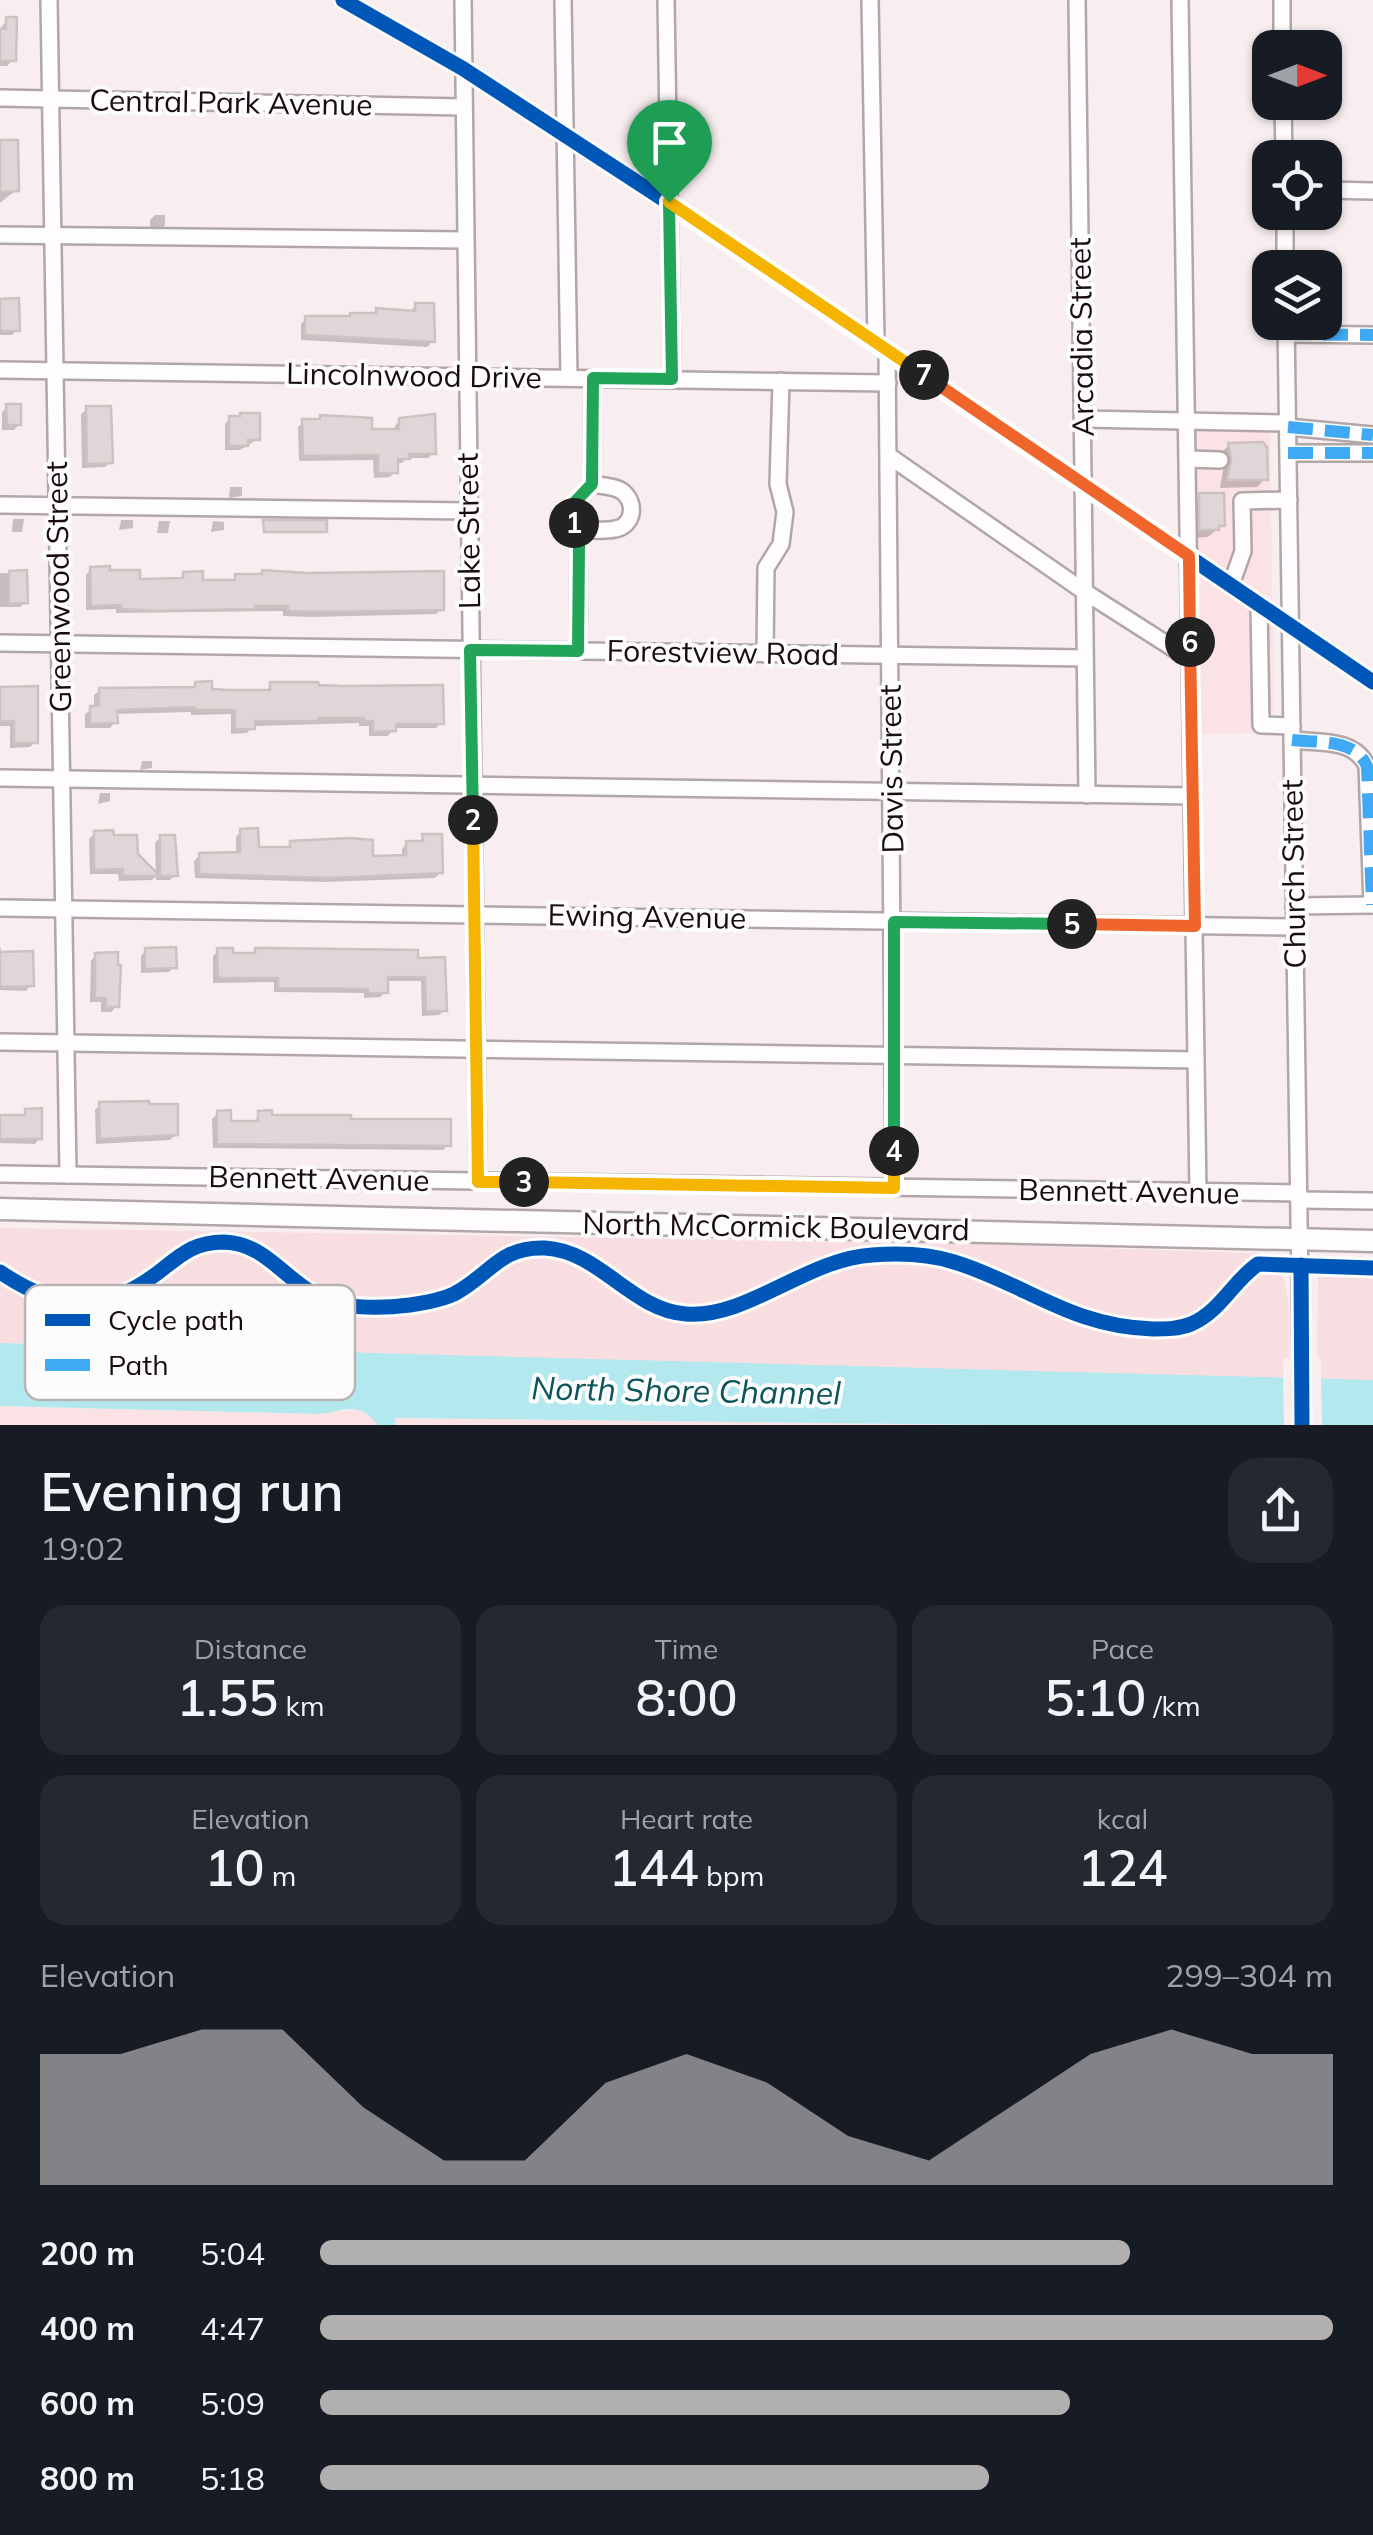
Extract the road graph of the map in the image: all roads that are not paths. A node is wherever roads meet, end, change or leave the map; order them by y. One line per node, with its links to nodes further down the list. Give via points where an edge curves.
1 (50, 0): 13 (street, Greenwood Street)
2 (343, 0): 11 (street)
3 (463, 0): 11 (street, Lake Street)
4 (564, 0): 15 (street)
5 (666, 0): 18 (street)
6 (870, 0): 25 (street, Davis Street)
7 (1077, 0): 34 (street, Arcadia Street)
8 (1180, 0): 35 (street)
9 (1282, 0): 10 (street)
10 (1282, 30)
11 (462, 68): 14 (street, Lake Street); 15 (street)
12 (0, 98): 13 (street, Central Park Avenue)
13 (52, 100): 14 (street, Central Park Avenue); 20 (street, Greenwood Street)
14 (463, 107): 21 (street, Lake Street)
15 (566, 135): 18 (street); 29 (street)
16 (1342, 190): 17 (street)
17 (1373, 191)
18 (669, 202): 25 (street); 31 (street)
19 (0, 234): 20 (street)
20 (54, 236): 21 (street); 27 (street, Greenwood Street)
21 (465, 240): 28 (street, Lake Street)
22 (1342, 333): 23 (street)
23 (1373, 335)
24 (1286, 340): 36 (street, Church Street)
25 (882, 346): 33 (street, Davis Street); 44 (street)
26 (0, 370): 27 (street, Lincolnwood Drive)
27 (56, 371): 28 (street, Lincolnwood Drive); 47 (street, Greenwood Street)
28 (467, 377): 29 (street, Lincolnwood Drive); 48 (street, Lake Street)
29 (569, 378): 30 (street, Lincolnwood Drive)
30 (593, 378): 31 (street, Lincolnwood Drive); 43 (street)
31 (672, 379): 32 (street, Lincolnwood Drive)
32 (781, 381): 33 (street, Lincolnwood Drive); 59 (street, via 778,484 785,512 781,544 766,568)
33 (888, 383): 40 (street, Davis Street)
34 (1084, 419): 35 (street); 44 (street, Arcadia Street)
35 (1187, 421): 36 (street); 41 (street)
36 (1288, 425): 37 (street); 38 (street, Church Street)
37 (1373, 435)
38 (1288, 452): 39 (street); 45 (street, Church Street)
39 (1373, 453)
40 (888, 456): 52 (street); 60 (street, Davis Street)
41 (1188, 460): 42 (street); 50 (street)
42 (1220, 460)
43 (592, 484): 49 (street, via 574,503); 49 (street, via 626,494 628,523 618,530)
44 (1085, 484): 50 (street); 52 (street, Arcadia Street)
45 (1289, 500): 51 (street, via 1242,500 1243,551); 54 (street, Church Street)
46 (0, 505): 47 (street)
47 (58, 506): 48 (street); 56 (street, Greenwood Street)
48 (469, 511): 57 (street, Lake Street)
49 (574, 529): 58 (street)
50 (1189, 556): 51 (street); 62 (street)
51 (1230, 585): 53 (street)
52 (1085, 592): 61 (street, Arcadia Street); 62 (street)
53 (1259, 604): 54 (street); 64 (street, via 1261,725)
54 (1290, 624): 63 (street); 64 (street, Church Street)
55 (0, 643): 56 (street, Forestview Road)
56 (60, 644): 57 (street, Forestview Road); 66 (street, Greenwood Street)
57 (470, 650): 58 (street, Forestview Road); 67 (street, Lake Street)
58 (578, 651): 59 (street, Forestview Road)
59 (765, 654): 60 (street, Forestview Road)
60 (891, 655): 61 (street, Forestview Road); 68 (street, Davis Street)
61 (1086, 658): 69 (street, Arcadia Street)
62 (1190, 658): 70 (street)
63 (1373, 682)
64 (1292, 733): 71 (street, Church Street); 72 (street, via 1362,754)
65 (0, 778): 66 (street)
66 (62, 779): 67 (street); 74 (street, Greenwood Street)
67 (473, 784): 68 (street); 75 (street, Lake Street)
68 (892, 793): 69 (street); 76 (street, Davis Street)
69 (1088, 795): 70 (street)
70 (1192, 796): 77 (street)
71 (1294, 906): 72 (street); 78 (street, Church Street)
72 (1372, 906)
73 (0, 908): 74 (street, Ewing Avenue)
74 (64, 909): 75 (street, Ewing Avenue); 80 (street, Greenwood Street)
75 (474, 914): 76 (street, Ewing Avenue); 81 (street, Lake Street)
76 (894, 922): 77 (street, Ewing Avenue); 82 (street, Davis Street)
77 (1195, 926): 78 (street, Ewing Avenue); 83 (street)
78 (1294, 927): 89 (street, Church Street)
79 (0, 1042): 80 (street)
80 (66, 1043): 81 (street); 85 (street, Greenwood Street)
81 (476, 1049): 82 (street); 86 (street, Lake Street)
82 (894, 1056): 83 (street); 87 (street, Davis Street)
83 (1196, 1060): 88 (street)
84 (0, 1174): 85 (street, Bennett Avenue)
85 (68, 1175): 86 (street, Bennett Avenue)
86 (478, 1182): 87 (street, Bennett Avenue)
87 (894, 1188): 88 (street, Bennett Avenue)
88 (1198, 1194): 89 (street, Bennett Avenue)
89 (1299, 1196): 90 (street, Bennett Avenue); 92 (street, Church Street)
90 (1373, 1201)
91 (0, 1209): 92 (main road, North McCormick Boulevard)
92 (1300, 1239): 93 (main road, North McCormick Boulevard); 94 (street, Church Street)
93 (1373, 1241)
94 (1302, 1425)

